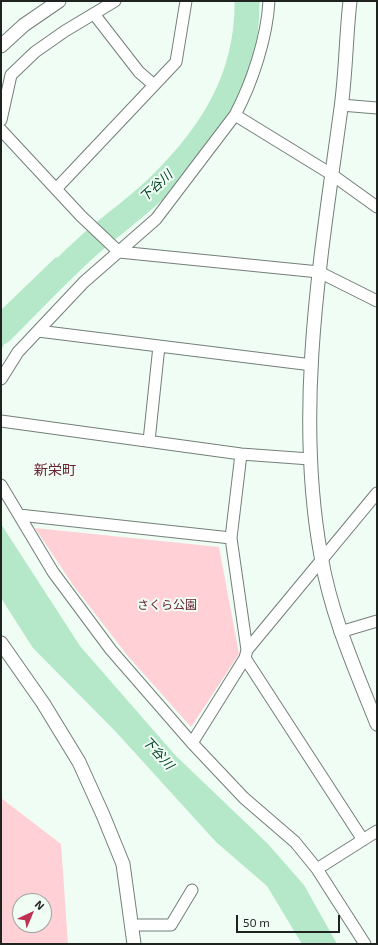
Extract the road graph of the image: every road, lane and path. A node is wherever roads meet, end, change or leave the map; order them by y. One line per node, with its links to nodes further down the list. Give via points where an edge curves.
1 (59, 1): 7 (street, via 24,24)
2 (116, 1): 6 (street)
3 (186, 1): 8 (street, via 176,62)
4 (269, 1): 11 (street, via 256,63 244,99)
5 (350, 1): 9 (street)
6 (94, 14): 8 (street, via 139,72); 12 (street, via 35,52 11,75)
7 (1, 46)
8 (154, 85): 15 (street)
9 (341, 105): 10 (street); 14 (street)
10 (377, 108)
11 (235, 115): 14 (street); 17 (street, via 156,219)
12 (1, 120)
13 (1, 130): 15 (street)
14 (331, 174): 16 (street); 18 (street)
15 (56, 189): 17 (street)
16 (377, 206)
17 (119, 252): 18 (street); 20 (street, via 84,282)
18 (319, 272): 19 (street); 22 (street)
19 (377, 301)
20 (38, 331): 21 (street); 23 (street, via 18,352)
21 (159, 346): 22 (street); 25 (street)
22 (312, 365): 27 (street)
23 (1, 379)
24 (1, 421): 25 (street)
25 (149, 441): 26 (street)
26 (241, 454): 27 (street); 31 (street)
27 (310, 459): 32 (street)
28 (1, 485): 30 (street)
29 (377, 493): 32 (street)
30 (19, 515): 31 (street); 38 (street, via 53,572 111,650)
31 (231, 538): 36 (street)
32 (321, 558): 34 (street); 36 (street)
33 (377, 621): 34 (street)
34 (340, 632): 37 (street)
35 (1, 643): 43 (street, via 43,703 79,762 123,864)
36 (246, 654): 38 (street); 40 (street)
37 (377, 724)
38 (192, 743): 41 (street, via 244,798 295,842)
39 (377, 831): 40 (street)
40 (363, 840): 41 (street)
41 (317, 870): 45 (street)
42 (192, 890): 43 (street, via 170,925)
43 (132, 925): 44 (street)
44 (134, 944)
45 (365, 944)

